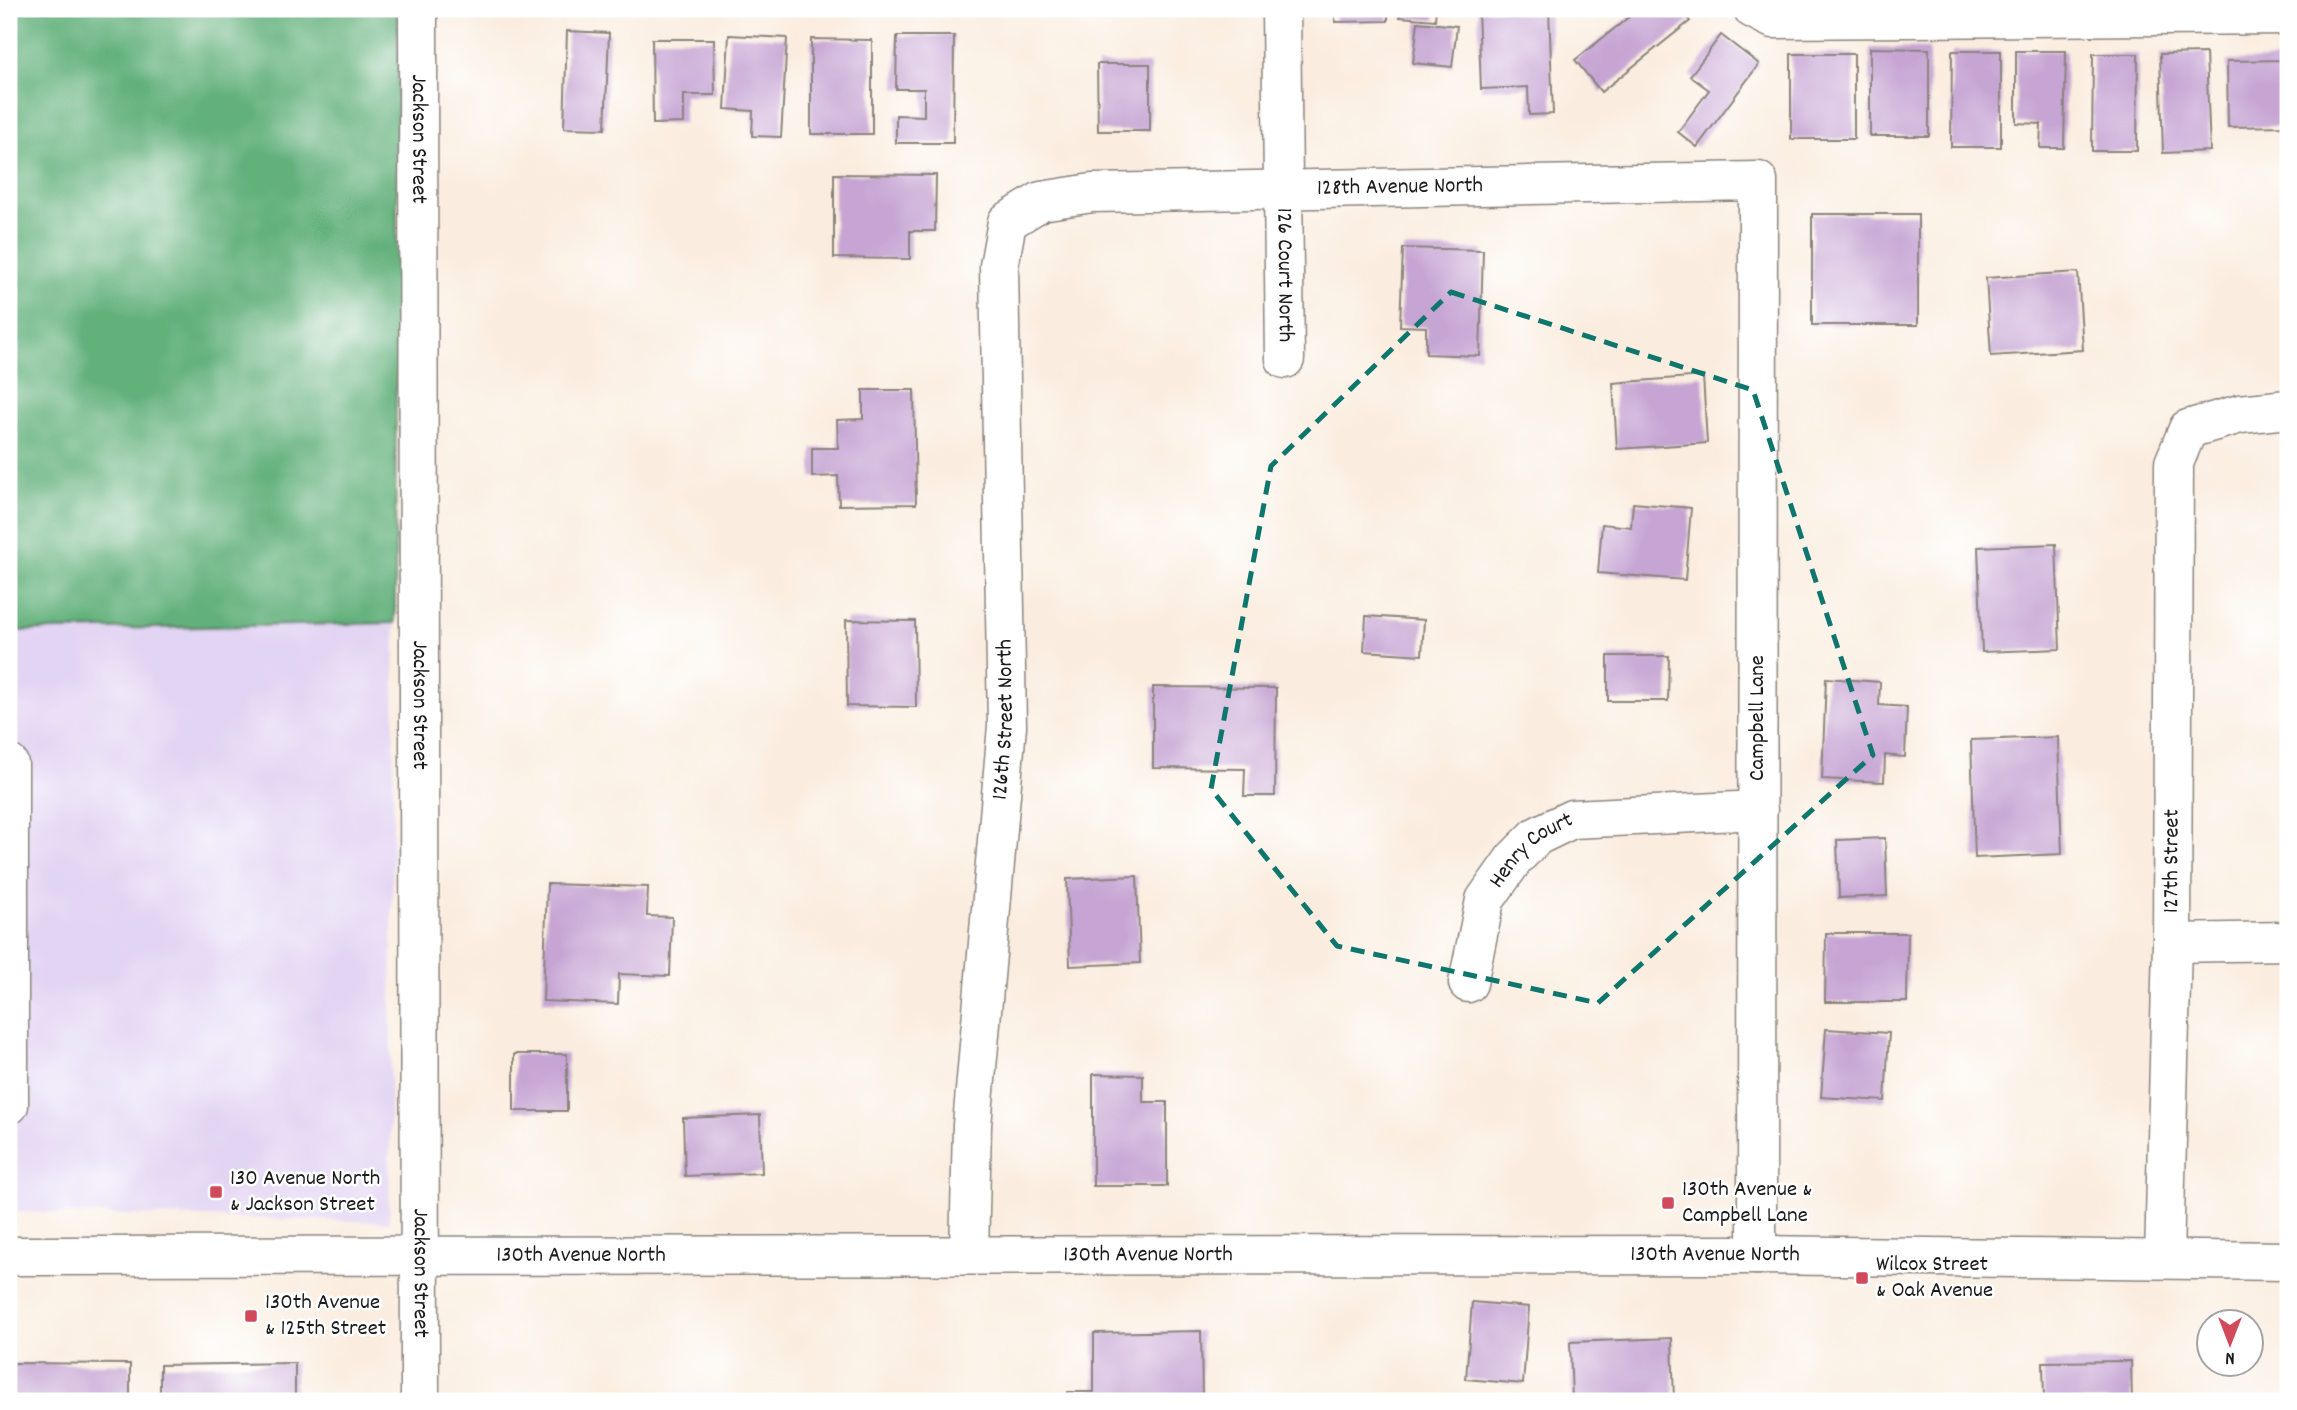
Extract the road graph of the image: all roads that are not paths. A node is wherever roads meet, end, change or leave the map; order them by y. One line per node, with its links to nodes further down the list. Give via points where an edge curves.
1 (418, 9): 20 (street, Jackson Street)
2 (1281, 9): 6 (street, 126 Court North)
3 (1753, 9): 4 (street, via 1773,19)
4 (2288, 15)
5 (1758, 181): 6 (street, 128th Avenue North); 11 (street, Campbell Lane)
6 (1282, 189): 7 (street, 128th Avenue North, via 1092,193); 8 (street, 126 Court North)
7 (1041, 201): 17 (street, 126th Street North, via 1007,222 999,266 1007,726 971,1125)
8 (1284, 359)
9 (2288, 409): 13 (street, 127th Street, via 2240,414 2188,429 2174,464)
10 (9, 764): 15 (street)
11 (1758, 810): 14 (street, Henry Court, via 1572,819 1537,836 1485,900); 18 (street, Campbell Lane)
12 (2288, 941): 13 (street)
13 (2172, 943): 21 (street, 127th Street)
14 (1468, 984)
15 (9, 1002): 16 (street)
16 (9, 1105)
17 (969, 1255): 18 (street, 130th Avenue North); 20 (street, 130th Avenue North)
18 (1757, 1255): 21 (street, 130th Avenue North)
19 (9, 1256): 20 (street, 130th Avenue North)
20 (419, 1256): 23 (street, Jackson Street)
21 (2164, 1258): 22 (street, 130th Avenue North)
22 (2288, 1261)
23 (421, 1401)

